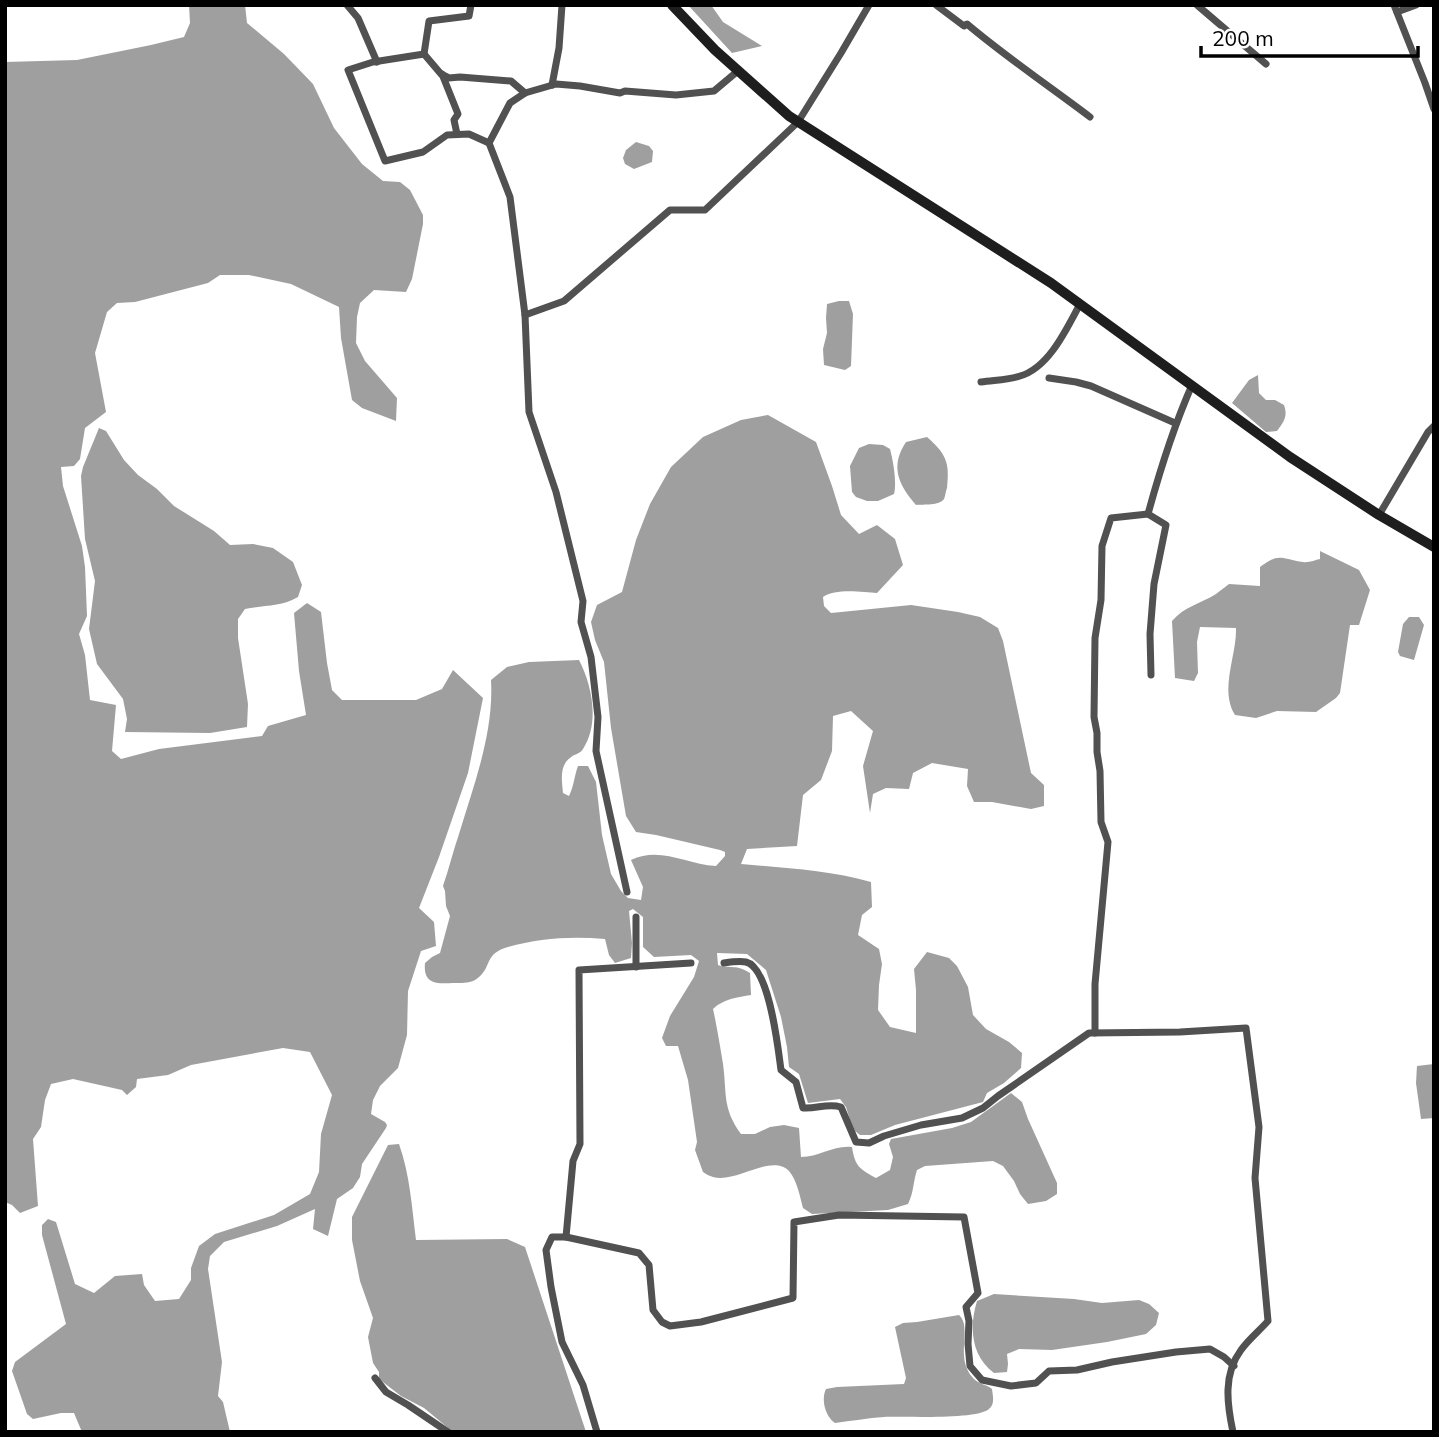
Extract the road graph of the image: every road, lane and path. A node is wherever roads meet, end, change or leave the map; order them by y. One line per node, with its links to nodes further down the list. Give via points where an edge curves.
1 (348, 5): 11 (street)
2 (471, 5): 10 (street, via 469,16 429,21)
3 (562, 5): 15 (street)
4 (672, 5): 13 (street)
5 (869, 5): 19 (street)
6 (936, 5): 18 (street)
7 (1197, 5): 12 (street)
8 (1416, 5): 9 (street)
9 (1395, 8): 17 (street)
10 (424, 54): 11 (street); 14 (street)
11 (376, 62): 20 (street, via 348,70 385,161 423,152 447,135)
12 (1266, 64)
13 (740, 70): 15 (street, via 714,91 676,95); 19 (street)
14 (442, 74): 16 (street, via 511,81); 20 (street, via 458,114 454,120)
15 (552, 85): 16 (street)
16 (525, 93): 21 (street, via 510,103)
17 (1434, 109)
18 (1090, 117)
19 (798, 122): 22 (street); 23 (street, via 705,210 670,210 564,301)
20 (457, 134): 21 (street)
21 (489, 143): 23 (street, via 510,197)
22 (1080, 304): 25 (street, via 1061,340 1042,363 1023,376); 26 (street)
23 (525, 315): 33 (street, via 529,412 556,492 583,601 581,622 591,657 598,717 596,751)
24 (1049, 378): 27 (street, via 1091,386)
25 (981, 382)
26 (1192, 385): 27 (street); 30 (street)
27 (1175, 423): 29 (street)
28 (1434, 426): 30 (street)
29 (1148, 514): 32 (street, via 1167,524 1154,584); 38 (street, via 1111,518 1102,546 1094,717 1101,822 1108,842)
30 (1379, 515): 31 (street)
31 (1434, 547)
32 (1151, 675)
33 (627, 892)
34 (636, 917): 37 (street)
35 (724, 963): 38 (street, via 747,962 760,978 776,1029 781,1070 796,1082 803,1108 841,1107 856,1142 869,1143 921,1125 962,1118)
36 (691, 964): 37 (street)
37 (636, 967): 39 (street, via 579,970 580,1144 573,1161)
38 (1095, 1033): 40 (street, via 1246,1028 1259,1127 1255,1178 1268,1321 1239,1352)
39 (566, 1237): 40 (street, via 639,1252 649,1265 653,1310 670,1326 793,1298 793,1222 839,1215 964,1217 978,1293 965,1307 970,1366 982,1380 1011,1386 1036,1383 1049,1371 1210,1349); 43 (street, via 552,1237 546,1250 551,1287 562,1342 583,1385)
40 (1234, 1366): 44 (street, via 1227,1381)
41 (375, 1378): 42 (street, via 386,1392)
42 (448, 1432)
43 (597, 1432)
44 (1233, 1432)

